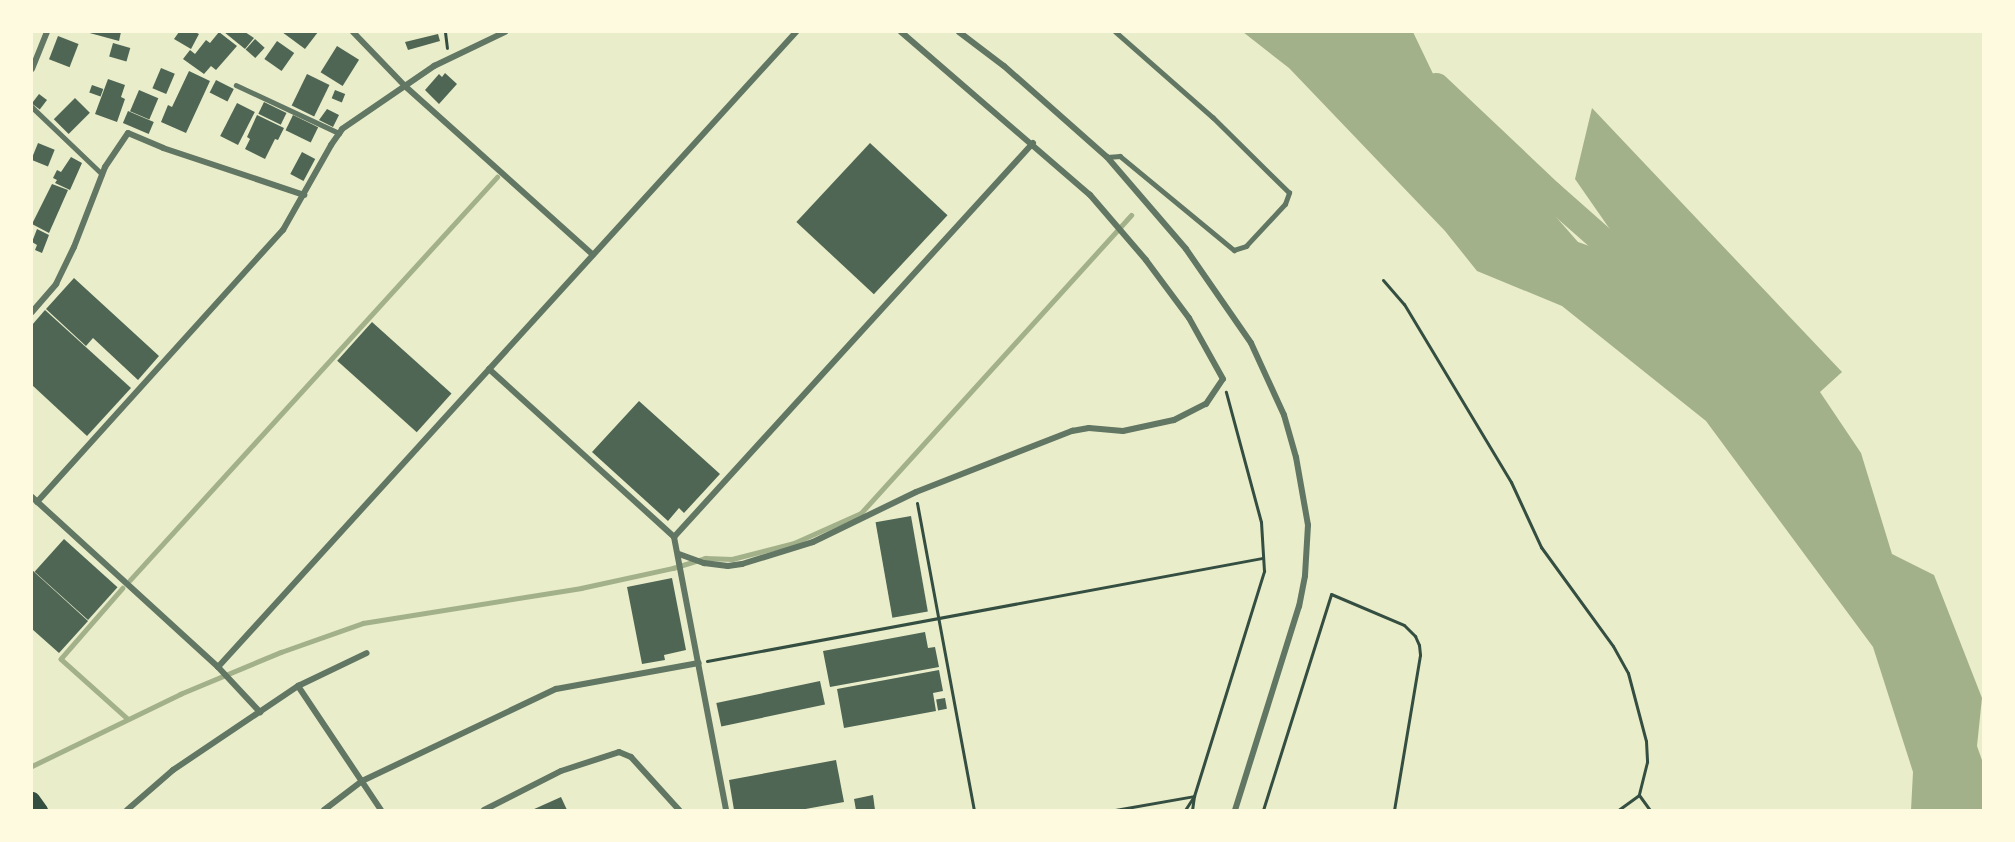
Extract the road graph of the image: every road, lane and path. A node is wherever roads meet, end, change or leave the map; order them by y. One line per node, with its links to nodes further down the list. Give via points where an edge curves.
1 (47, 32): 10 (street)
2 (353, 32): 12 (street)
3 (445, 32): 9 (path, via 446,47)
4 (505, 32): 9 (street)
5 (796, 32): 19 (street)
6 (901, 32): 15 (street)
7 (959, 32): 16 (street, via 1004,66)
8 (1115, 32): 16 (lane, via 1214,118 1289,193 1285,204 1246,246 1234,250 1120,156)
9 (452, 57): 12 (street)
10 (32, 69)
11 (236, 85): 14 (lane)
12 (406, 87): 14 (street); 19 (street)
13 (32, 107): 17 (lane)
14 (339, 134): 18 (street)
15 (1033, 143): 23 (street, via 1090,195 1146,260 1189,318); 26 (street)
16 (1107, 158): 50 (street, via 1186,249 1251,343 1284,414 1303,494 1308,551 1299,606)
17 (102, 174): 18 (street, via 128,133); 21 (street, via 56,284)
18 (304, 195): 25 (street, via 283,230)
19 (593, 255): 22 (street)
20 (1383, 280): 36 (path, via 1404,304 1511,482 1542,548 1628,672 1646,741 1647,762)
21 (32, 312)
22 (489, 369): 26 (street); 32 (street)
23 (1223, 380): 24 (street, via 1206,404 1174,420 1123,431 1072,431); 28 (path, via 1261,522)
24 (915, 492): 27 (street, via 813,542 742,564 716,565); 29 (path)
25 (34, 500): 32 (street)
26 (674, 537): 27 (street)
27 (679, 554): 31 (street)
28 (1262, 558): 29 (path); 37 (path, via 1264,571 1258,594)
29 (939, 618): 31 (path); 46 (path)
30 (367, 652): 33 (street)
31 (699, 663): 35 (street, via 556,689); 45 (street)
32 (218, 667): 34 (street)
33 (298, 686): 34 (street); 35 (street)
34 (260, 712): 40 (street, via 173,770)
35 (362, 781): 41 (street); 42 (street)
36 (1639, 795): 53 (path); 54 (path)
37 (1194, 796): 47 (path); 48 (path); 49 (path)
38 (32, 799): 39 (main road)
39 (40, 810)
40 (127, 810)
41 (324, 810)
42 (381, 810)
43 (484, 810): 44 (street, via 561,771 619,752 632,757)
44 (679, 810)
45 (726, 810)
46 (974, 810)
47 (1115, 810)
48 (1185, 810)
49 (1192, 810)
50 (1235, 810)
51 (1263, 810): 52 (path, via 1331,594 1404,625 1419,645)
52 (1394, 810)
53 (1618, 810)
54 (1650, 810)

